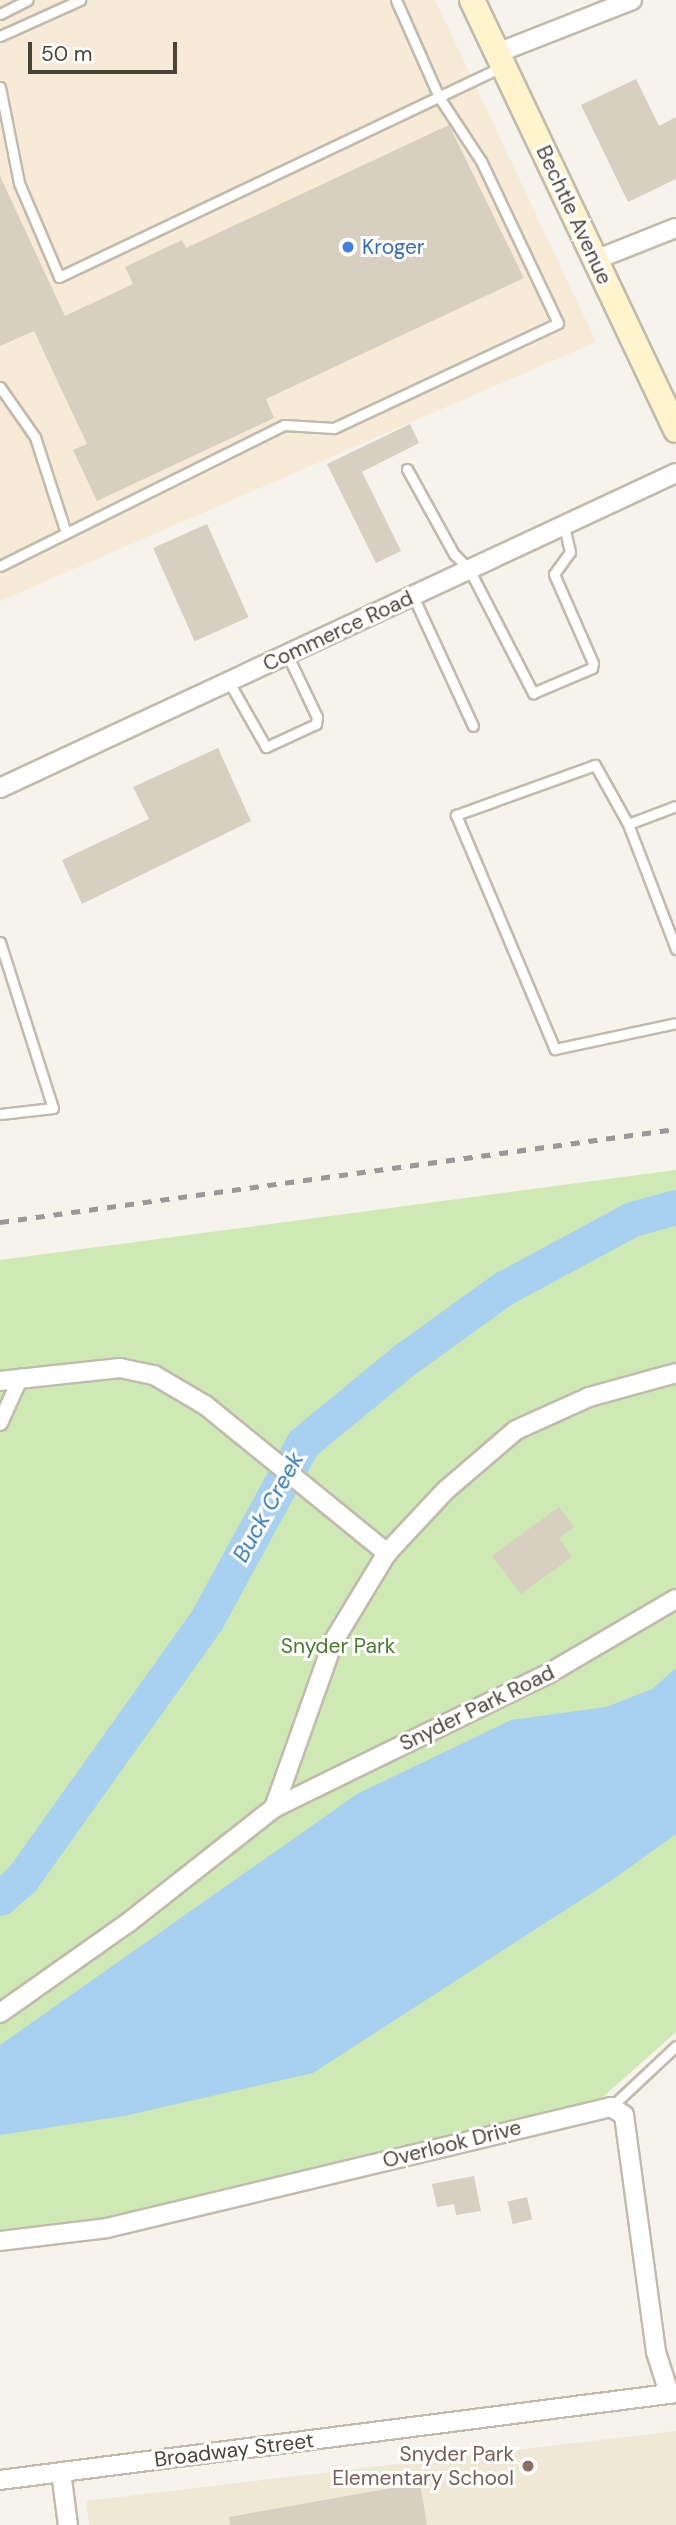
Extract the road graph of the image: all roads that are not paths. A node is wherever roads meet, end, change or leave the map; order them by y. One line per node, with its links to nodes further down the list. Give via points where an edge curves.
1 (28, 0): 6 (lane)
2 (79, 0): 7 (lane)
3 (396, 0): 10 (lane)
4 (472, 0): 8 (main road, Bechtle Avenue)
5 (632, 0): 8 (street)
6 (0, 14)
7 (0, 36)
8 (500, 59): 10 (lane); 12 (main road, Bechtle Avenue)
9 (0, 87): 10 (lane, via 19,183 59,277)
10 (439, 97): 18 (lane, via 481,161 558,323 334,428 284,425)
11 (676, 228): 12 (street)
12 (596, 260): 14 (main road, Bechtle Avenue)
13 (0, 387): 18 (lane, via 35,437)
14 (673, 417)
15 (407, 469): 20 (lane, via 454,554)
16 (676, 473): 17 (street, Commerce Road)
17 (564, 525): 20 (street, Commerce Road); 20 (lane, via 570,552 554,574 592,668 533,693 527,691)
18 (66, 533): 19 (lane)
19 (0, 566)
20 (469, 569): 21 (street, Commerce Road)
21 (413, 596): 22 (street, Commerce Road); 24 (lane)
22 (287, 654): 23 (street, Commerce Road); 23 (lane, via 316,724 260,745)
23 (229, 682): 25 (street, Commerce Road)
24 (473, 726)
25 (0, 788)
26 (676, 806): 27 (lane)
27 (628, 824): 29 (lane); 30 (lane, via 595,765 456,815 555,1049)
28 (0, 942): 31 (lane, via 53,1108)
29 (676, 949)
30 (676, 1023)
31 (0, 1114)
32 (676, 1373): 36 (street, via 589,1397 516,1430 466,1472)
33 (21, 1377): 34 (street); 35 (street); 36 (street, via 120,1368 153,1375 205,1405)
34 (0, 1381)
35 (0, 1423)
36 (387, 1553): 38 (street, via 333,1642)
37 (676, 1599): 38 (street, Snyder Park Road, via 548,1674)
38 (274, 1808): 39 (street, Snyder Park Road)
39 (0, 2013)
40 (676, 2046): 41 (lane)
41 (611, 2107): 42 (street, Overlook Drive, via 107,2228); 43 (street, via 624,2115 656,2352)
42 (0, 2241)
43 (672, 2393): 44 (street, Broadway Street)
44 (61, 2472): 45 (street, Broadway Street); 46 (street)
45 (0, 2480)
46 (68, 2525)

